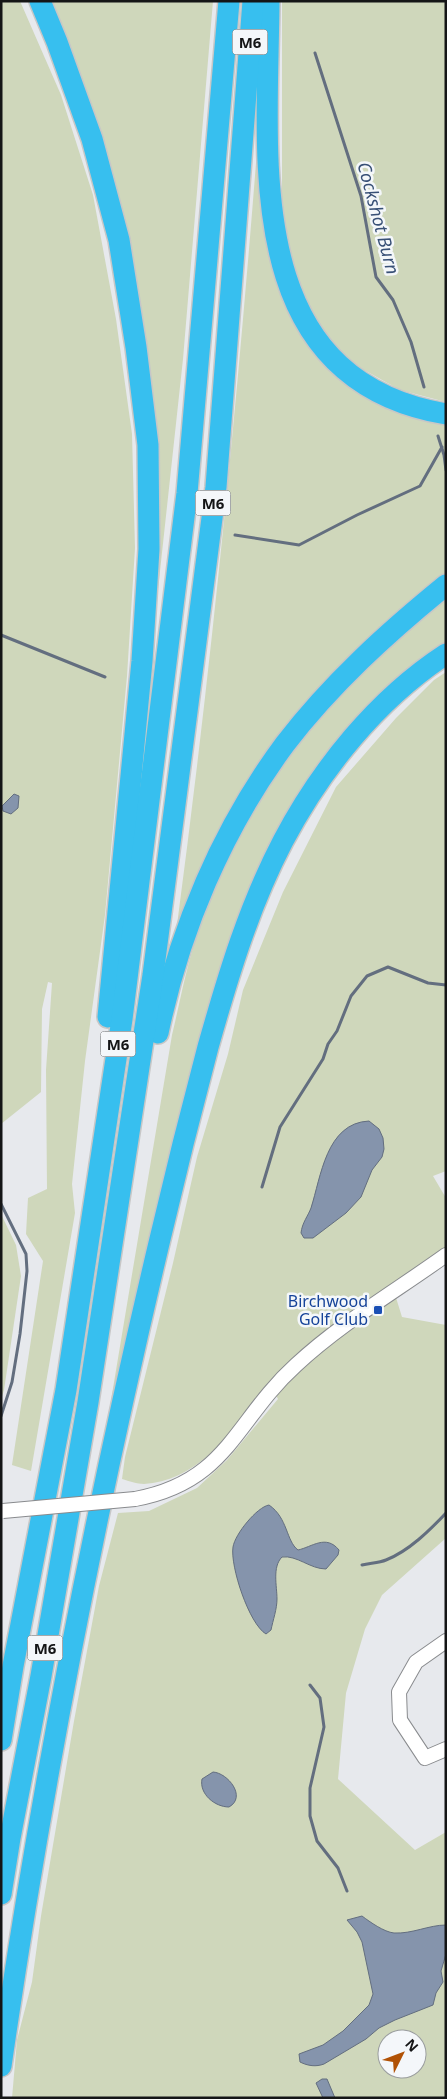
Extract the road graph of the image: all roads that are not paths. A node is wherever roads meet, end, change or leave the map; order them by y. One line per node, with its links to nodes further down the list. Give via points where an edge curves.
1 (40, 1): 9 (highway, via 92,139 119,240 148,445 149,549 142,661 114,962)
2 (229, 1): 9 (highway, M6, via 187,493 122,1019)
3 (253, 1): 10 (highway, M6, via 216,487 141,1061)
4 (269, 1): 5 (highway, via 270,196 278,249 293,298 314,336 349,373 400,402)
5 (446, 414)
6 (446, 585): 10 (highway, via 367,653 285,744 232,829 194,910 164,1006)
7 (446, 654): 16 (highway, via 372,716 315,786 269,870 233,960 177,1170 107,1472 46,1778)
8 (446, 1255): 11 (street, bridge, via 294,1366 216,1460 198,1475 169,1490 135,1499)
9 (66, 1390): 13 (highway, M6)
10 (88, 1402): 15 (highway, M6)
11 (2, 1511)
12 (446, 1641): 14 (street, via 416,1662 399,1692 400,1720 425,1758)
13 (1, 1740)
14 (446, 1749)
15 (1, 1894)
16 (1, 2066)

